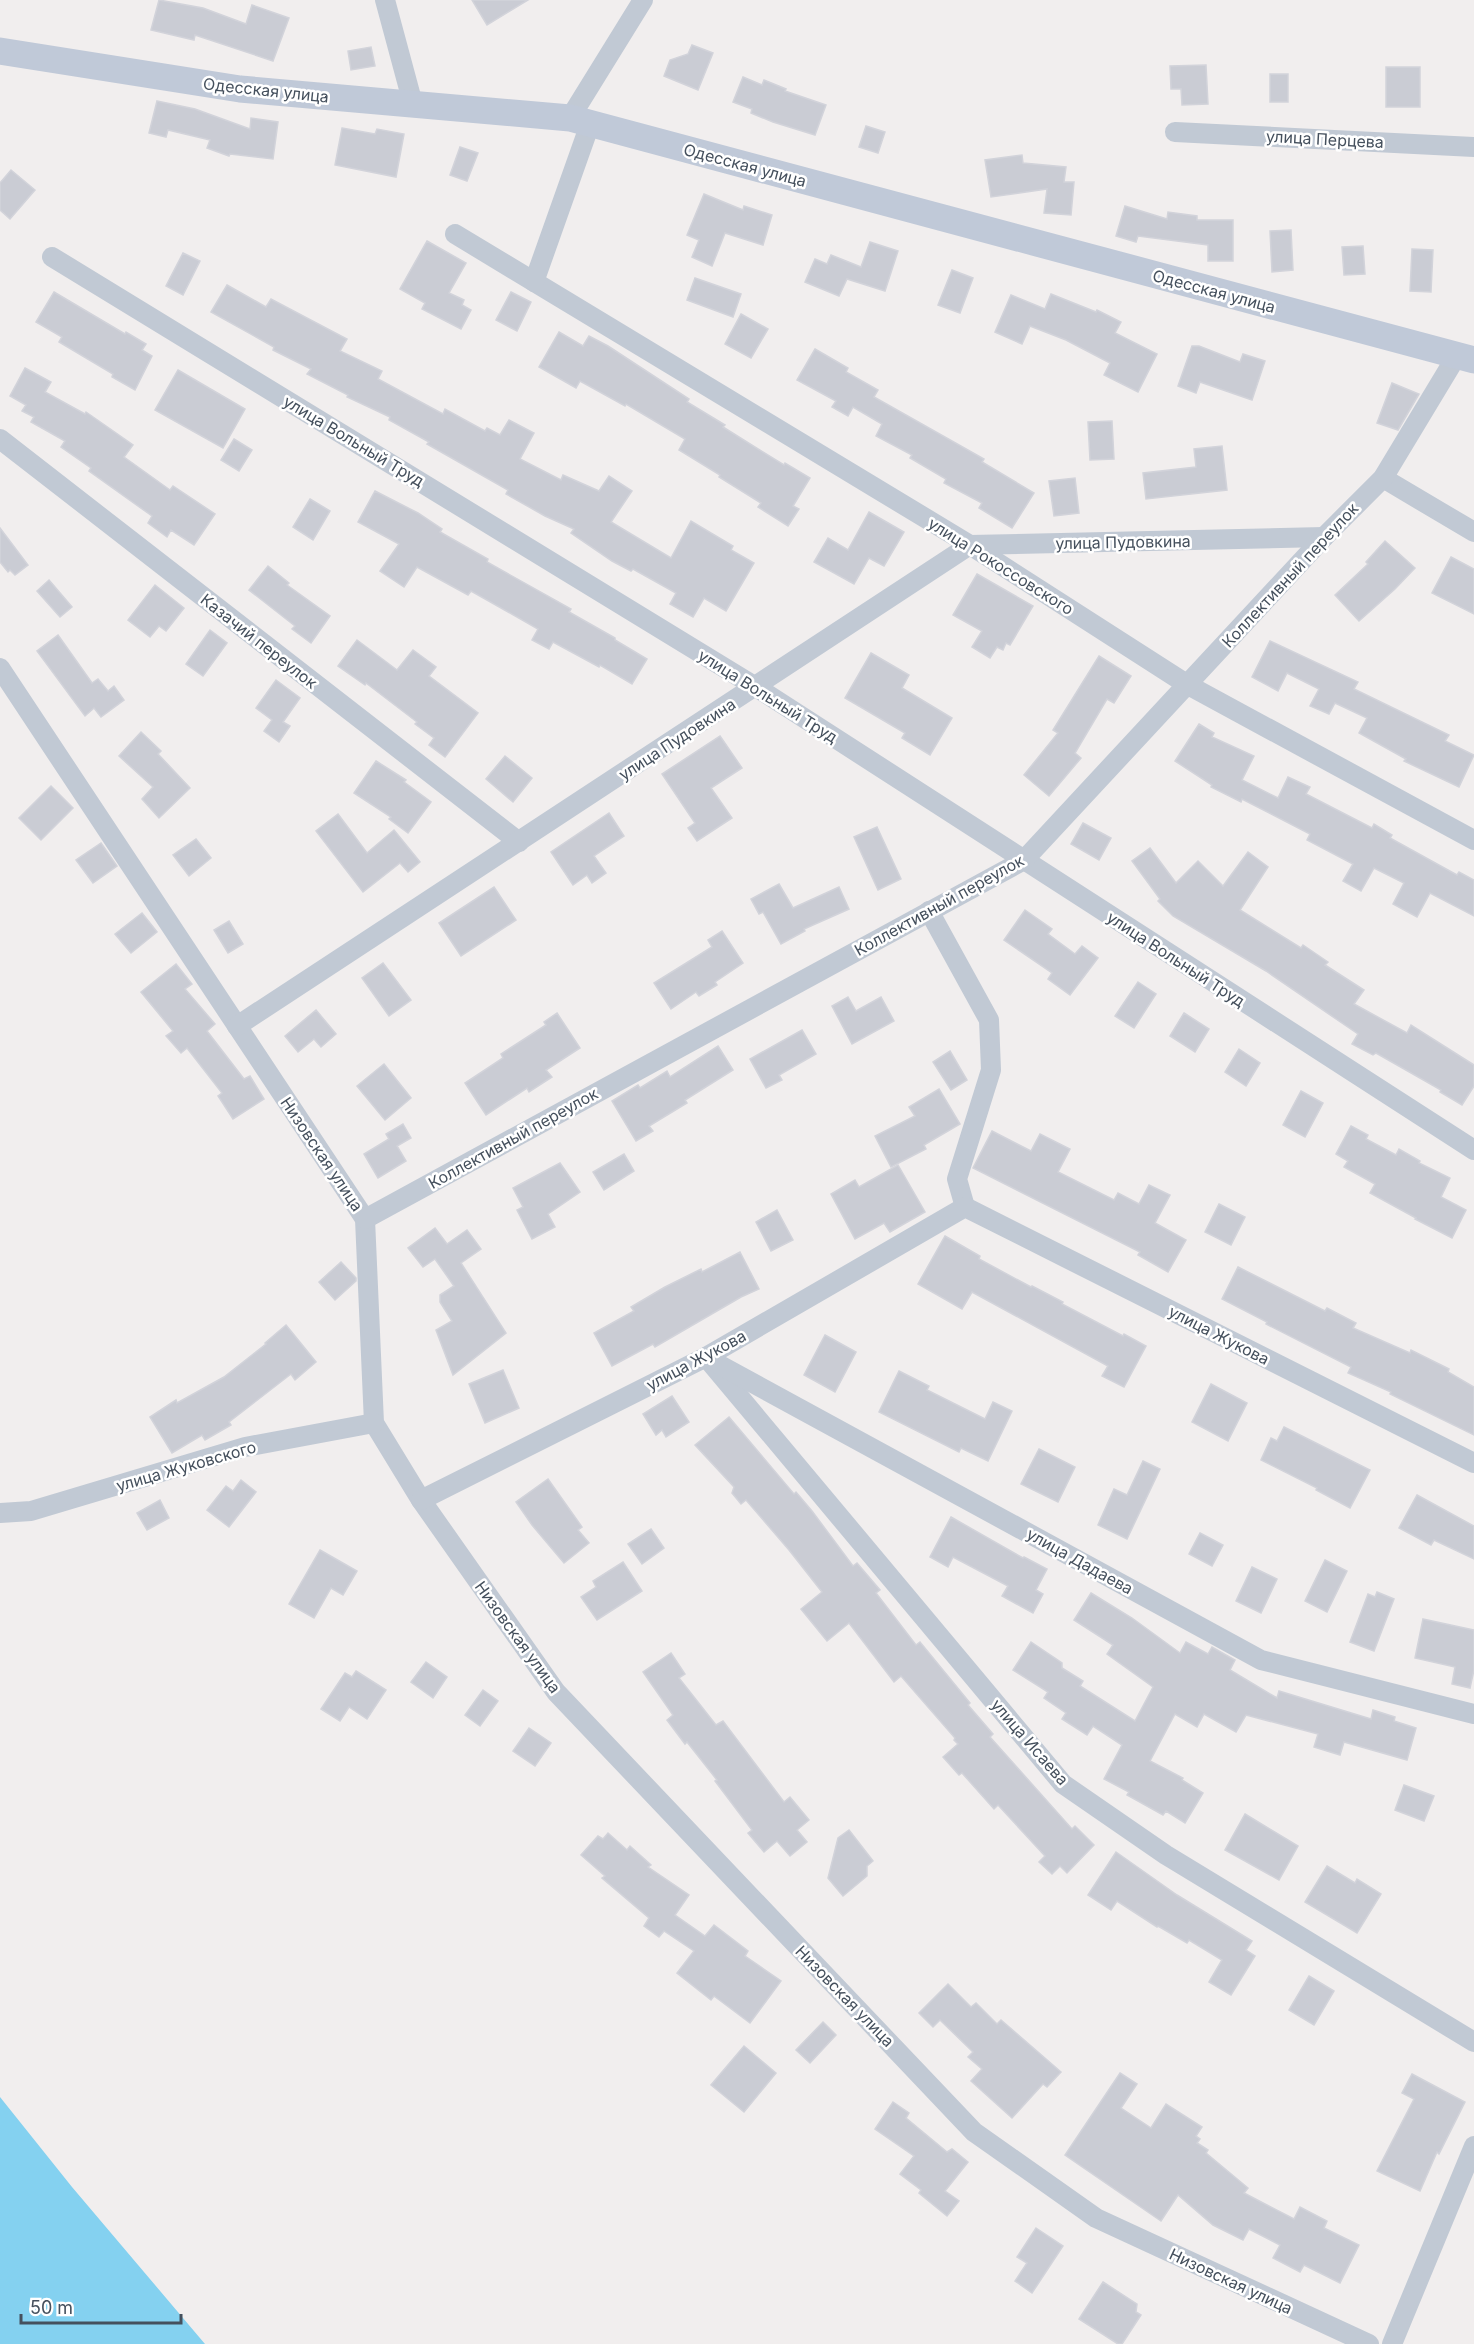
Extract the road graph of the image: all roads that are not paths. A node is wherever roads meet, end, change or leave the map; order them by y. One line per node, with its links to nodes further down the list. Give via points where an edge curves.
1 (385, 0): 4 (street)
2 (643, 0): 5 (street)
3 (0, 51): 4 (main road, Одесская улица, via 240,89)
4 (413, 104): 5 (main road, Одесская улица)
5 (580, 121): 10 (street); 11 (main road, Одесская улица)
6 (1175, 132): 7 (street, улица Перцева)
7 (1474, 147)
8 (454, 234): 10 (street, улица Рокоссовского)
9 (52, 257): 19 (street, улица Вольный Труд)
10 (534, 282): 16 (street, улица Рокоссовского)
11 (1465, 358): 13 (street, Коллективный переулок)
12 (0, 439): 21 (street, Казачий переулок)
13 (1383, 478): 14 (street); 15 (street, Коллективный переулок)
14 (1474, 532)
15 (1324, 537): 16 (street, улица Пудовкина); 18 (street, Коллективный переулок)
16 (970, 545): 18 (street, улица Рокоссовского); 19 (street, улица Пудовкина)
17 (0, 668): 24 (street, Низовская улица)
18 (1188, 684): 20 (street, улица Рокоссовского); 22 (street, Коллективный переулок)
19 (756, 687): 21 (street, улица Пудовкина); 22 (street, улица Вольный Труд)
20 (1474, 840)
21 (519, 842): 24 (street, улица Пудовкина)
22 (1024, 860): 23 (street, Коллективный переулок); 25 (street, улица Вольный Труд)
23 (929, 911): 26 (street, via 989,1020 991,1070 957,1179); 27 (street, Коллективный переулок)
24 (237, 1026): 27 (street, Низовская улица)
25 (1474, 1150)
26 (965, 1207): 28 (street, улица Жукова); 30 (street, улица Жукова)
27 (365, 1219): 29 (street, Низовская улица)
28 (706, 1357): 31 (street, улица Жукова); 33 (street, улица Дадаева, via 1261,1660); 34 (street, улица Исаева, via 1063,1784 1166,1855)
29 (374, 1423): 31 (street, Низовская улица); 32 (street, улица Жуковского, via 244,1447 31,1511)
30 (1474, 1463)
31 (421, 1500): 36 (street, Низовская улица, via 556,1692 974,2132 1096,2218)
32 (0, 1513)
33 (1474, 1714)
34 (1474, 2042)
35 (1474, 2146): 37 (street)
36 (1369, 2344)
37 (1392, 2344)

